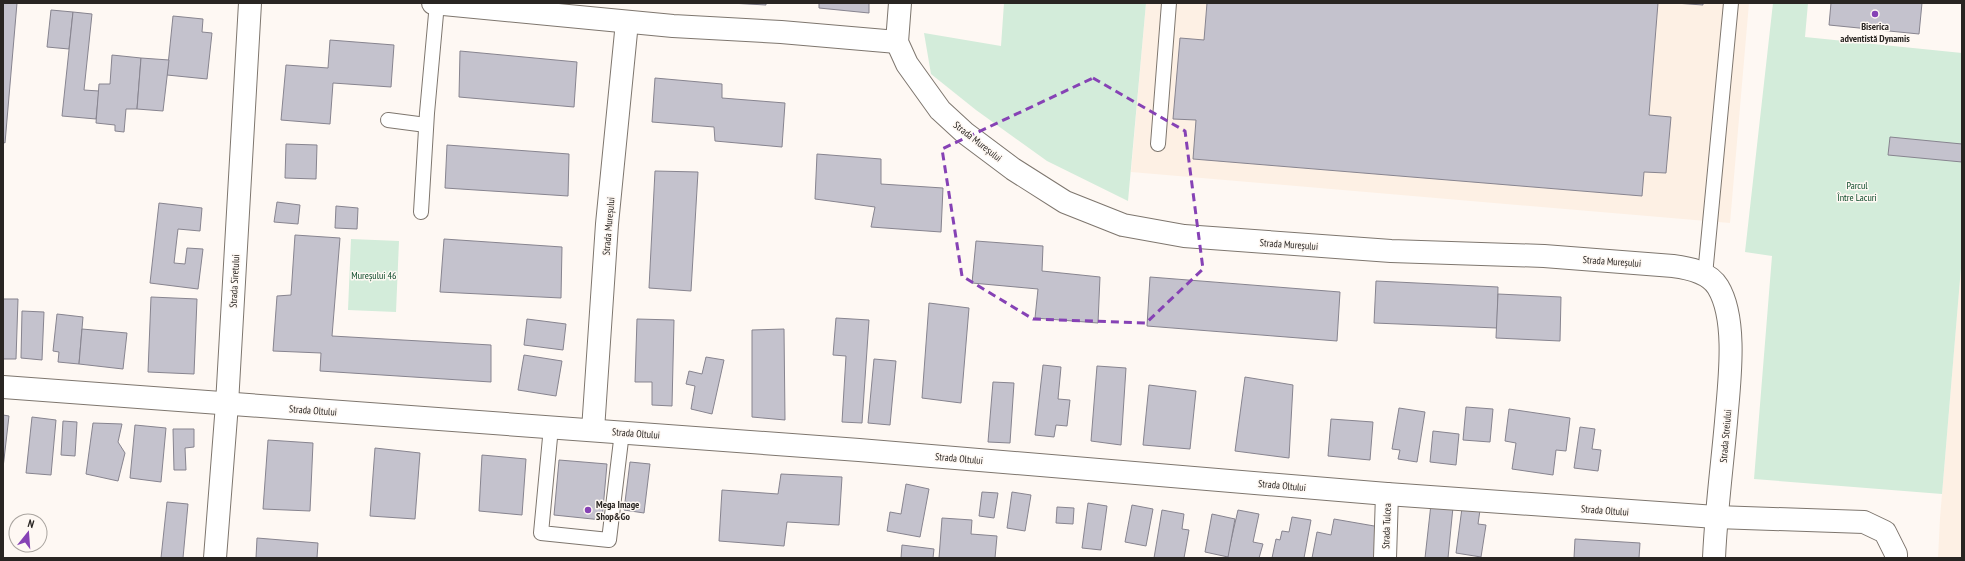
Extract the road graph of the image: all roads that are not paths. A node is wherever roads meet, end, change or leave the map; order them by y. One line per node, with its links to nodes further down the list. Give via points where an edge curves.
1 (250, 3): 16 (street, Strada Siretului)
2 (433, 3): 6 (street)
3 (900, 3): 8 (street, Strada Mureșului)
4 (1169, 3): 11 (lane)
5 (1731, 3): 13 (lane)
6 (437, 4): 7 (street); 10 (lane)
7 (627, 22): 8 (street); 18 (street, Strada Mureșului, via 607,224)
8 (897, 42): 13 (street, Strada Mureșului, via 906,64 922,87 940,110 965,133 1012,168 1065,202 1123,226 1184,236 1352,248 1544,256 1673,266 1689,268)
9 (388, 120): 10 (lane)
10 (426, 125): 12 (lane)
11 (1158, 144)
12 (421, 212)
13 (1705, 275): 14 (street, Strada Mureșului, via 1717,285 1724,298)
14 (1727, 315): 21 (street, Strada Streiului, via 1731,337 1729,386)
15 (3, 387): 16 (street, Strada Oltului)
16 (227, 404): 17 (street, Strada Oltului); 22 (street, Strada Siretului)
17 (551, 427): 18 (street, Strada Oltului); 19 (lane, via 541,532 609,540)
18 (593, 430): 19 (street, Strada Oltului)
19 (622, 432): 20 (street, Strada Oltului)
20 (1387, 494): 21 (street, Strada Oltului); 23 (street, Strada Tulcea)
21 (1716, 517): 24 (street, Strada Streiului); 25 (street, Strada Oltului, via 1864,522 1885,532)
22 (215, 558)
23 (1385, 558)
24 (1714, 558)
25 (1896, 558)

